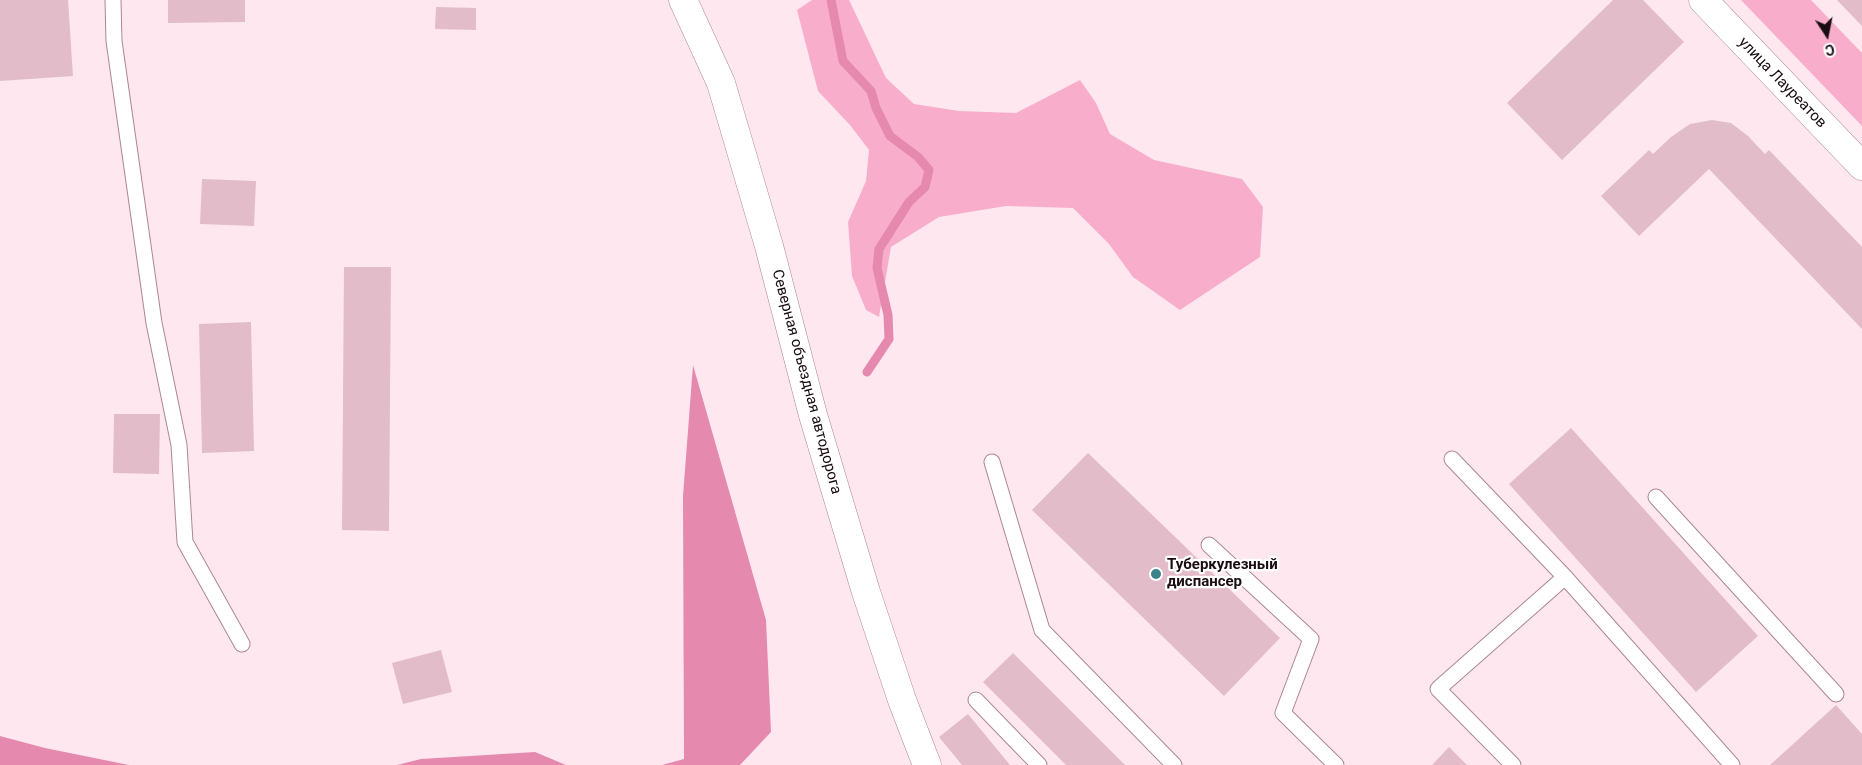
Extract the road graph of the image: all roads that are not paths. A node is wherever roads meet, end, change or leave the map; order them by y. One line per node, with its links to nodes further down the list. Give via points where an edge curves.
1 (113, 0): 10 (lane, via 114,41 148,280 179,445 184,542)
2 (683, 0): 13 (street, Северная объездная автодорога, via 721,83 866,592)
3 (1703, 0): 4 (street, улица Лауреатов)
4 (1862, 166)
5 (1452, 459): 9 (lane)
6 (992, 462): 15 (lane, via 1042,630)
7 (1656, 497): 11 (lane)
8 (1209, 545): 16 (lane, via 1311,639 1283,713)
9 (1564, 578): 17 (lane, via 1438,689); 18 (lane)
10 (242, 644)
11 (1836, 694)
12 (976, 700): 14 (lane)
13 (927, 765)
14 (1039, 765)
15 (1174, 765)
16 (1336, 765)
17 (1513, 765)
18 (1732, 765)

